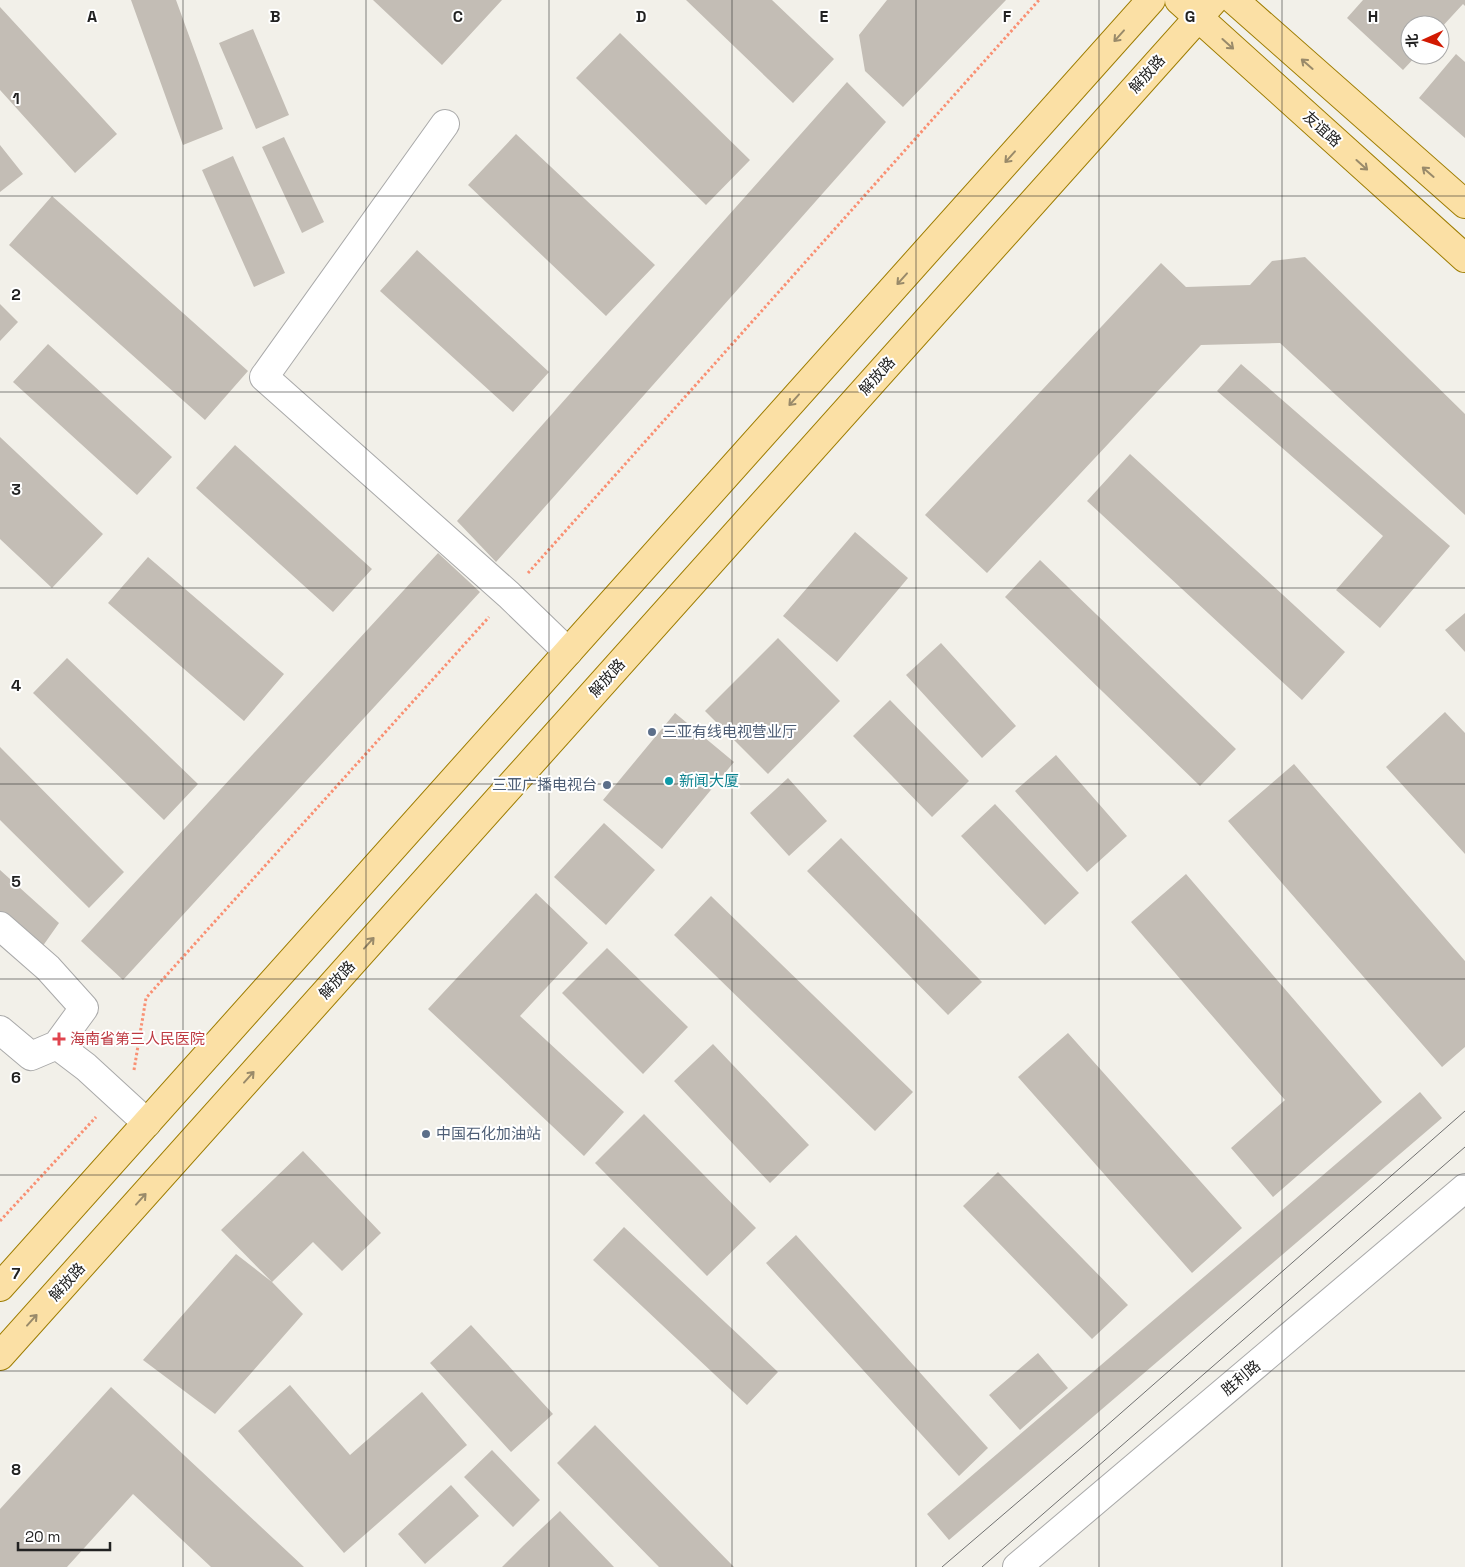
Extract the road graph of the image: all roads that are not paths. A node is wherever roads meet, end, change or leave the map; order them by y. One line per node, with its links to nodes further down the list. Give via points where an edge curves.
1 (1151, 0): 7 (main road, one-way to 7)
2 (1234, 0): 5 (main road, one-way to 2)
3 (1197, 6): 6 (main road, 友谊路, one-way to 6); 14 (main road, 解放路, one-way to 3)
4 (445, 124): 7 (street, via 264,377 509,594)
5 (1465, 204)
6 (1465, 258)
7 (568, 652): 11 (main road)
8 (0, 926): 10 (street, via 48,968 84,1008)
9 (0, 1030): 10 (street, via 31,1056)
10 (57, 1045): 11 (street)
11 (147, 1123): 13 (main road)
12 (1465, 1188): 15 (street, 胜利路)
13 (0, 1287)
14 (0, 1356)
15 (1017, 1567)

